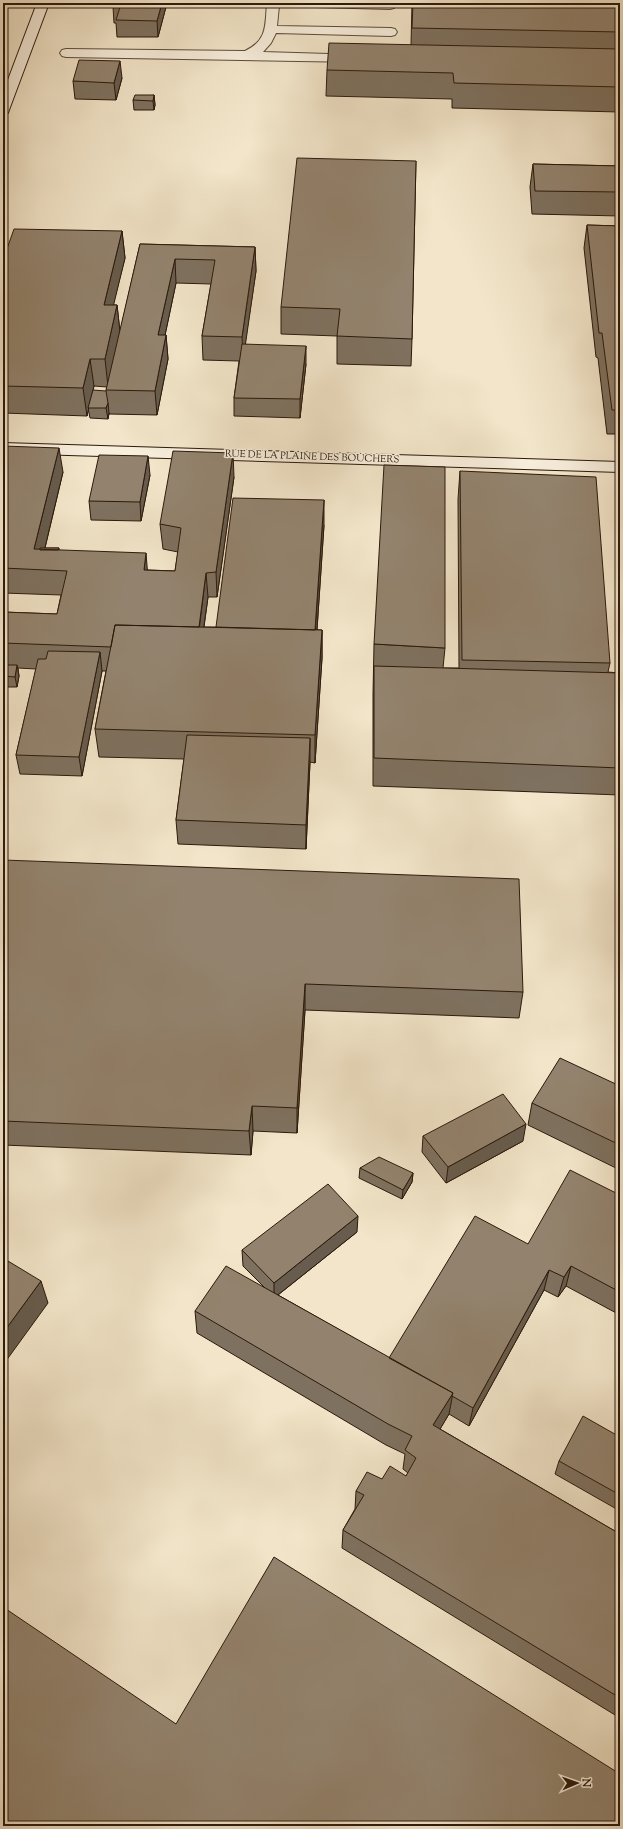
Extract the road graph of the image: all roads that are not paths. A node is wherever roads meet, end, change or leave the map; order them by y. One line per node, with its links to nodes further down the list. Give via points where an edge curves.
1 (43, 3): 10 (street)
2 (273, 3): 5 (street)
3 (279, 3): 4 (street)
4 (390, 5)
5 (270, 29): 6 (street); 8 (street, via 268,42 260,50)
6 (391, 32)
7 (66, 52): 8 (street)
8 (247, 55): 9 (street)
9 (374, 58)
10 (3, 109)
11 (3, 448): 12 (street, RUE DE LA PLAINE DES BOUCHERS)
12 (620, 467)

